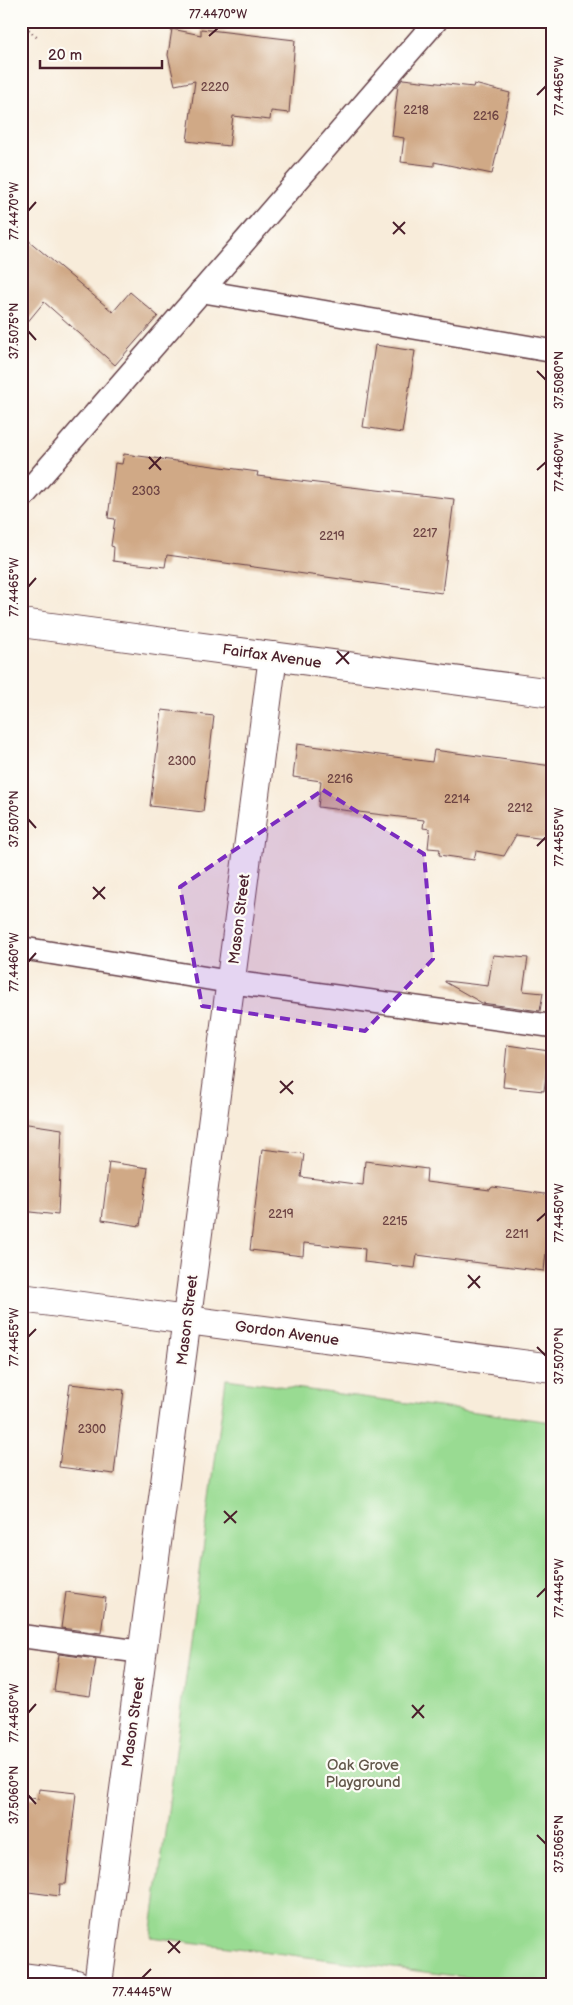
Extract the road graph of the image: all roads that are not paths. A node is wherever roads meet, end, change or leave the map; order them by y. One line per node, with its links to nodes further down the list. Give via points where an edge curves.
1 (436, 21): 2 (lane)
2 (201, 291): 3 (lane); 4 (lane)
3 (552, 351)
4 (21, 499)
5 (21, 623): 6 (street, Fairfax Avenue)
6 (273, 656): 7 (street, Fairfax Avenue); 9 (street, Mason Street)
7 (552, 693)
8 (21, 948): 9 (lane)
9 (230, 982): 10 (lane); 12 (street, Mason Street)
10 (552, 1026)
11 (21, 1298): 12 (street, Gordon Avenue)
12 (187, 1319): 13 (street, Gordon Avenue); 15 (street, Mason Street)
13 (552, 1368)
14 (21, 1636): 15 (lane)
15 (142, 1652): 18 (street, Mason Street)
16 (21, 1977): 17 (street)
17 (76, 1984)
18 (98, 1984)

